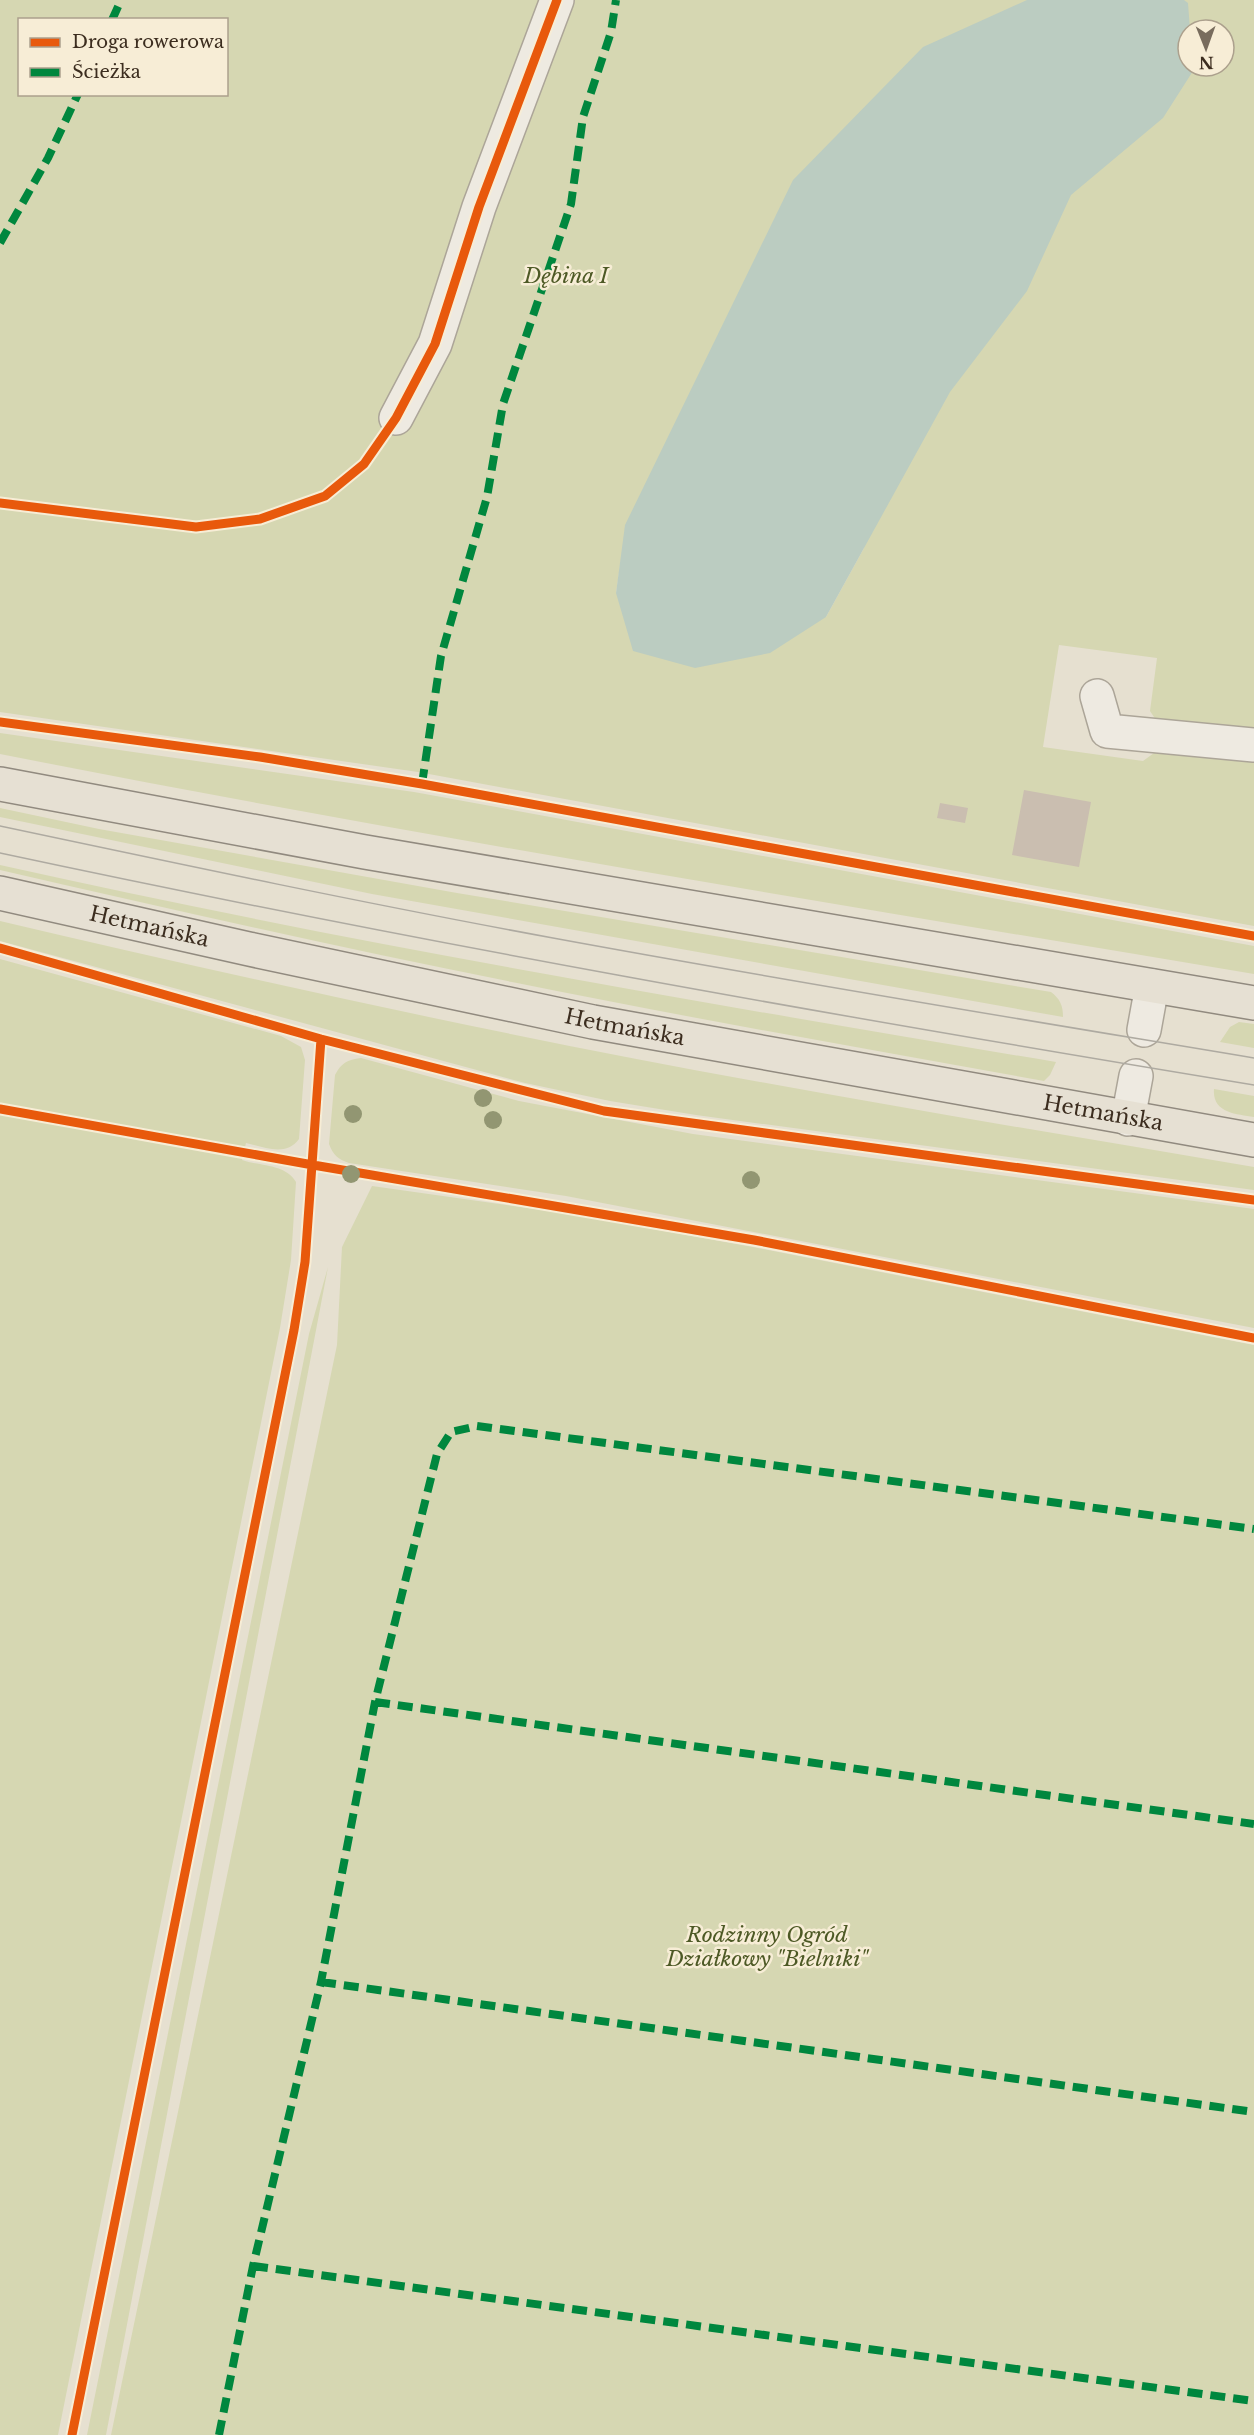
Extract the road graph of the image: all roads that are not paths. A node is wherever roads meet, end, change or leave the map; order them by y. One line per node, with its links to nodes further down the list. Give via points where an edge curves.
1 (557, 0): 2 (lane, via 478,207 435,344)
2 (396, 418)
3 (1097, 696): 4 (lane, via 1107,731)
4 (1254, 745)
5 (0, 784): 7 (main road, via 364,852)
6 (0, 893): 11 (main road, Hetmańska, via 582,1020)
7 (1152, 986): 8 (main road); 9 (lane)
8 (1254, 1003)
9 (1144, 1030)
10 (1136, 1076): 11 (lane)
11 (1128, 1119): 12 (main road, Hetmańska)
12 (1254, 1140)

